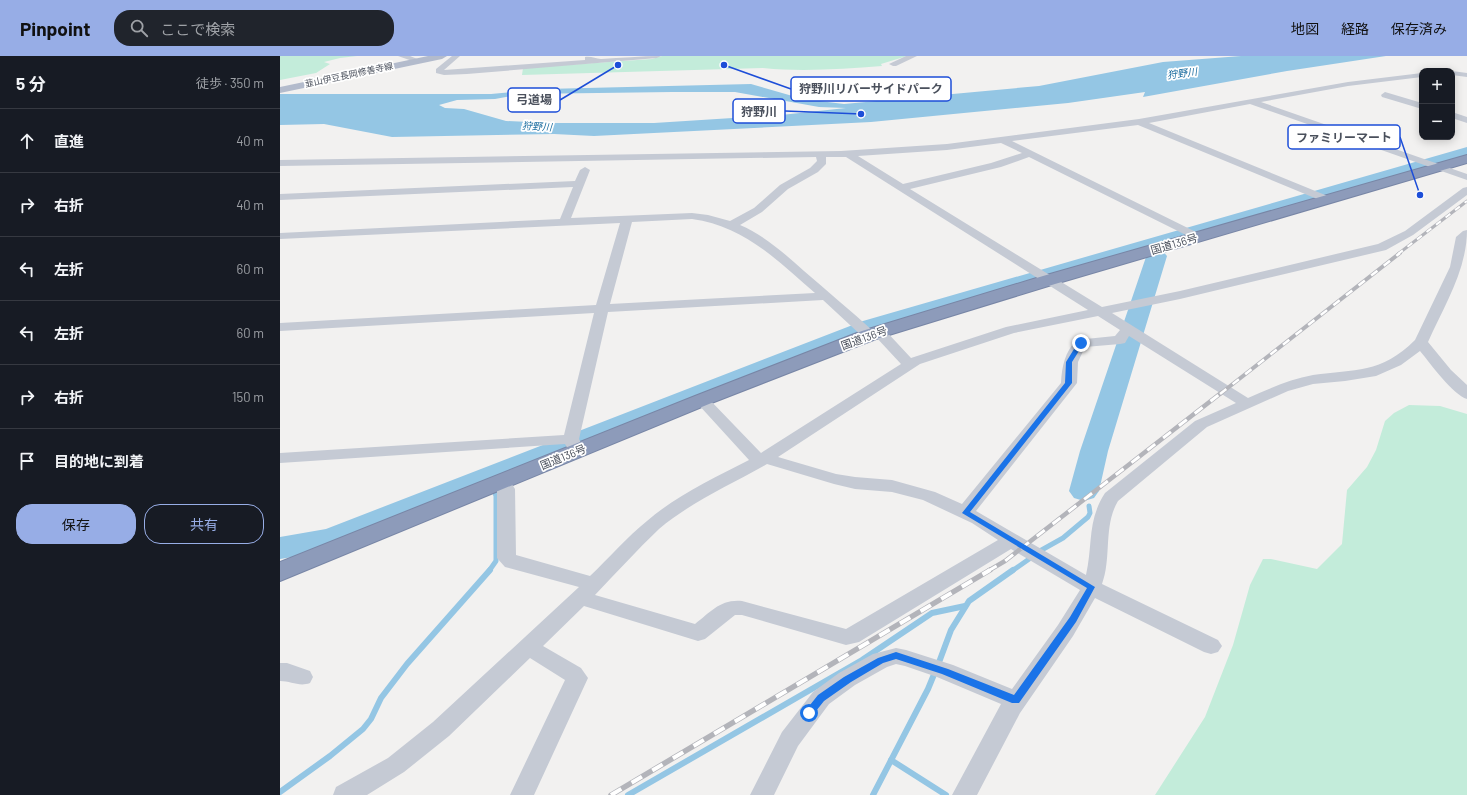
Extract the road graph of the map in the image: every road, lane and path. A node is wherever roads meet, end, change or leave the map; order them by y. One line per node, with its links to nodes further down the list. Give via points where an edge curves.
1 (402, 56): 7 (street)
2 (442, 56): 7 (main road, 韮山伊豆長岡修善寺線)
3 (456, 56): 8 (street, via 438,71 467,72)
4 (577, 56): 8 (street)
5 (658, 56): 8 (street)
6 (913, 56): 9 (street)
7 (418, 61): 13 (main road, 韮山伊豆長岡修善寺線)
8 (598, 61)
9 (893, 64)
10 (1455, 73): 12 (street)
11 (1419, 75): 15 (street, via 1348,84)
12 (1467, 75)
13 (280, 90)
14 (1385, 95): 16 (street)
15 (1249, 102): 19 (street); 26 (street)
16 (1419, 105)
17 (1455, 116): 18 (street)
18 (1467, 120)
19 (1139, 122): 20 (street); 33 (street)
20 (1002, 140): 21 (street); 22 (street)
21 (849, 154): 23 (street); 30 (street)
22 (1030, 154): 30 (street, via 996,164 998,165); 39 (street)
23 (821, 155): 25 (street, via 744,154); 36 (street, via 822,161 818,168 788,184 758,210)
24 (1467, 159): 26 (highway, 国道136号)
25 (280, 163)
26 (1431, 164): 28 (street); 33 (highway, 国道136号)
27 (585, 170): 29 (street)
28 (1467, 176)
29 (579, 184): 32 (street); 35 (street)
30 (901, 188): 40 (street)
31 (1467, 190): 43 (street, via 1409,233 1382,247 1180,295)
32 (280, 197)
33 (1326, 199): 39 (highway, 国道136号)
34 (627, 219): 35 (street); 36 (street, via 699,217); 42 (street)
35 (564, 222): 38 (street)
36 (731, 225): 41 (street, via 766,244)
37 (1467, 233): 47 (street, via 1462,237 1456,267)
38 (280, 236)
39 (1198, 237): 40 (highway, 国道136号)
40 (1049, 280): 43 (street); 46 (highway, 国道136号)
41 (827, 296): 42 (street); 46 (street)
42 (602, 309): 44 (street); 52 (street)
43 (1099, 311): 45 (street); 48 (street, via 1011,330 924,358)
44 (280, 327)
45 (1127, 329): 51 (street); 56 (street, via 1120,340 1081,343 1069,362 1068,383)
46 (874, 333): 48 (street); 50 (highway, 国道136号)
47 (1421, 342): 49 (street, via 1446,374); 51 (street, via 1396,362 1371,373 1297,383)
48 (910, 365): 54 (street)
49 (1467, 394)
50 (702, 400): 52 (highway, 国道136号); 54 (street)
51 (1248, 404): 59 (street, via 1193,429 1111,497 1102,513 1100,554 1097,573)
52 (574, 445): 53 (street); 55 (highway, 国道136号)
53 (280, 458)
54 (762, 460): 56 (street, via 834,479 910,490); 60 (street, via 710,486 677,507 653,525)
55 (502, 482): 58 (highway, 国道136号); 60 (street, via 506,489 507,558)
56 (965, 513): 57 (street)
57 (1012, 540): 59 (street); 60 (street, via 852,636 846,637 731,607 698,633)
58 (280, 572)
59 (1091, 587): 61 (street); 65 (street, via 1073,619)
60 (586, 591): 62 (street)
61 (1211, 646)
62 (528, 647): 66 (street, via 441,729 396,765); 67 (street, via 577,678)
63 (280, 672): 64 (street)
64 (302, 678)
65 (1016, 700): 68 (street, via 923,663 896,656 881,660 847,679 821,698 790,739); 69 (street)
66 (345, 795)
67 (522, 795)
68 (762, 795)
69 (965, 795)

